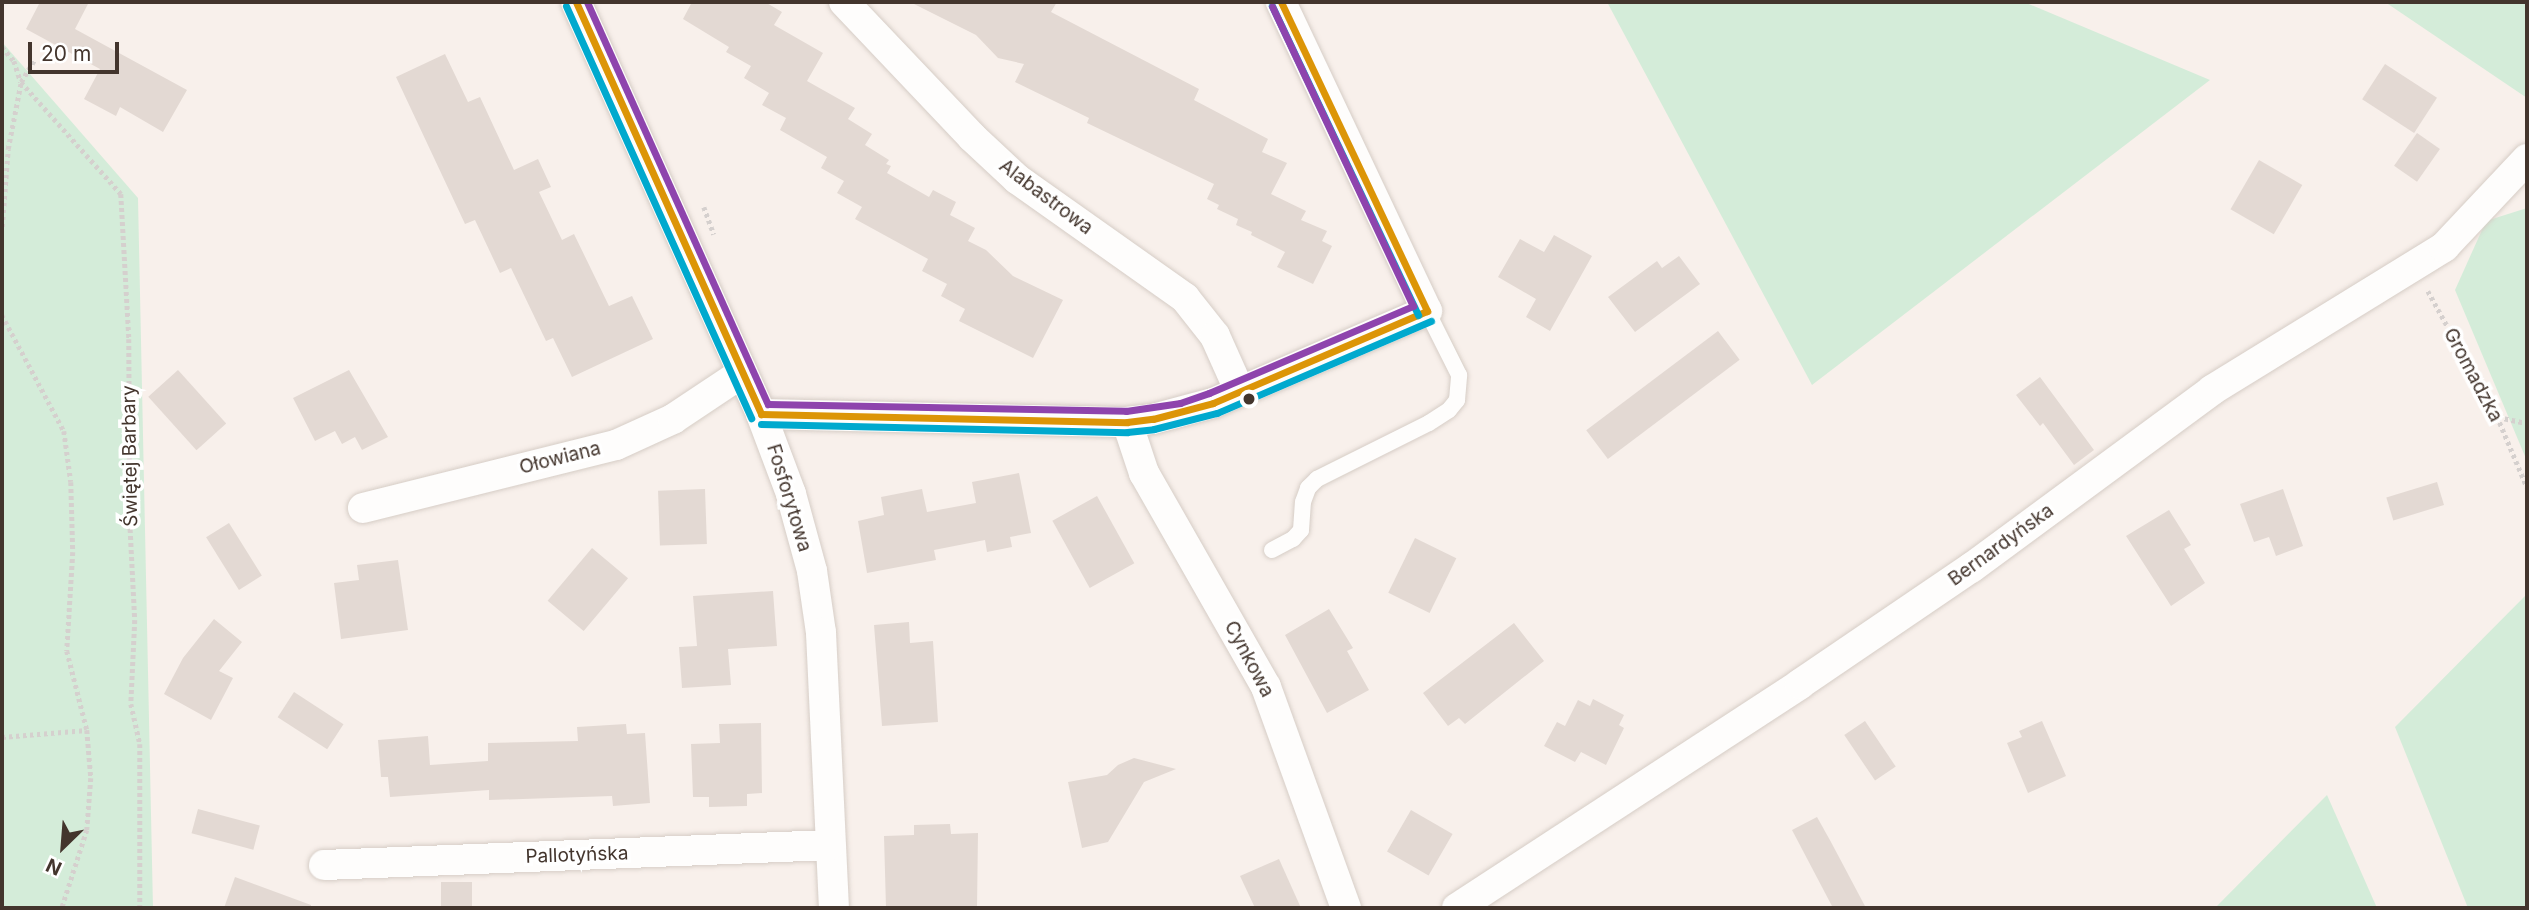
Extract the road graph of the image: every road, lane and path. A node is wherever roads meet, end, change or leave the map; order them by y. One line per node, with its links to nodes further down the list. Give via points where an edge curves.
1 (576, 2): 12 (street, Fosforytowa)
2 (844, 2): 13 (street, Alabastrowa, via 1017,179 1185,298 1214,336)
3 (1281, 2): 10 (street)
4 (2, 47): 6 (path, Świętej Barbary, via 14,61)
5 (35, 59): 6 (path)
6 (20, 82): 8 (path, via 8,149); 26 (path, Świętej Barbary, via 121,194 135,620 131,704 140,744)
7 (2527, 159): 9 (street, Bernardyńska, via 2444,247)
8 (2, 227)
9 (2414, 265): 15 (path, Gromadzka); 29 (street, Bernardyńska, via 2212,390 1971,568)
10 (1427, 311): 13 (street); 20 (lane, via 1459,375 1457,400 1429,423 1317,479 1303,502 1301,530)
11 (2, 315): 21 (path, via 64,431 73,552 67,651)
12 (742, 373): 14 (street, Fosforytowa); 19 (street, Ołowiana, via 673,419 615,444)
13 (1240, 392): 16 (street, via 1182,413)
14 (761, 414): 16 (street); 23 (street, Fosforytowa, via 791,494 819,612)
15 (2497, 416): 17 (path); 18 (path, Gromadzka)
16 (1127, 422): 28 (street, Cynkowa, via 1144,473 1266,687)
17 (2527, 423)
18 (2527, 487)
19 (363, 508)
20 (1272, 550)
21 (88, 730): 22 (path); 25 (path, via 87,830)
22 (2, 737)
23 (830, 845): 24 (street, Pallotyńska); 27 (street, Fosforytowa)
24 (324, 864)
25 (62, 908)
26 (141, 908)
27 (834, 908)
28 (1346, 908)
29 (1457, 908)

